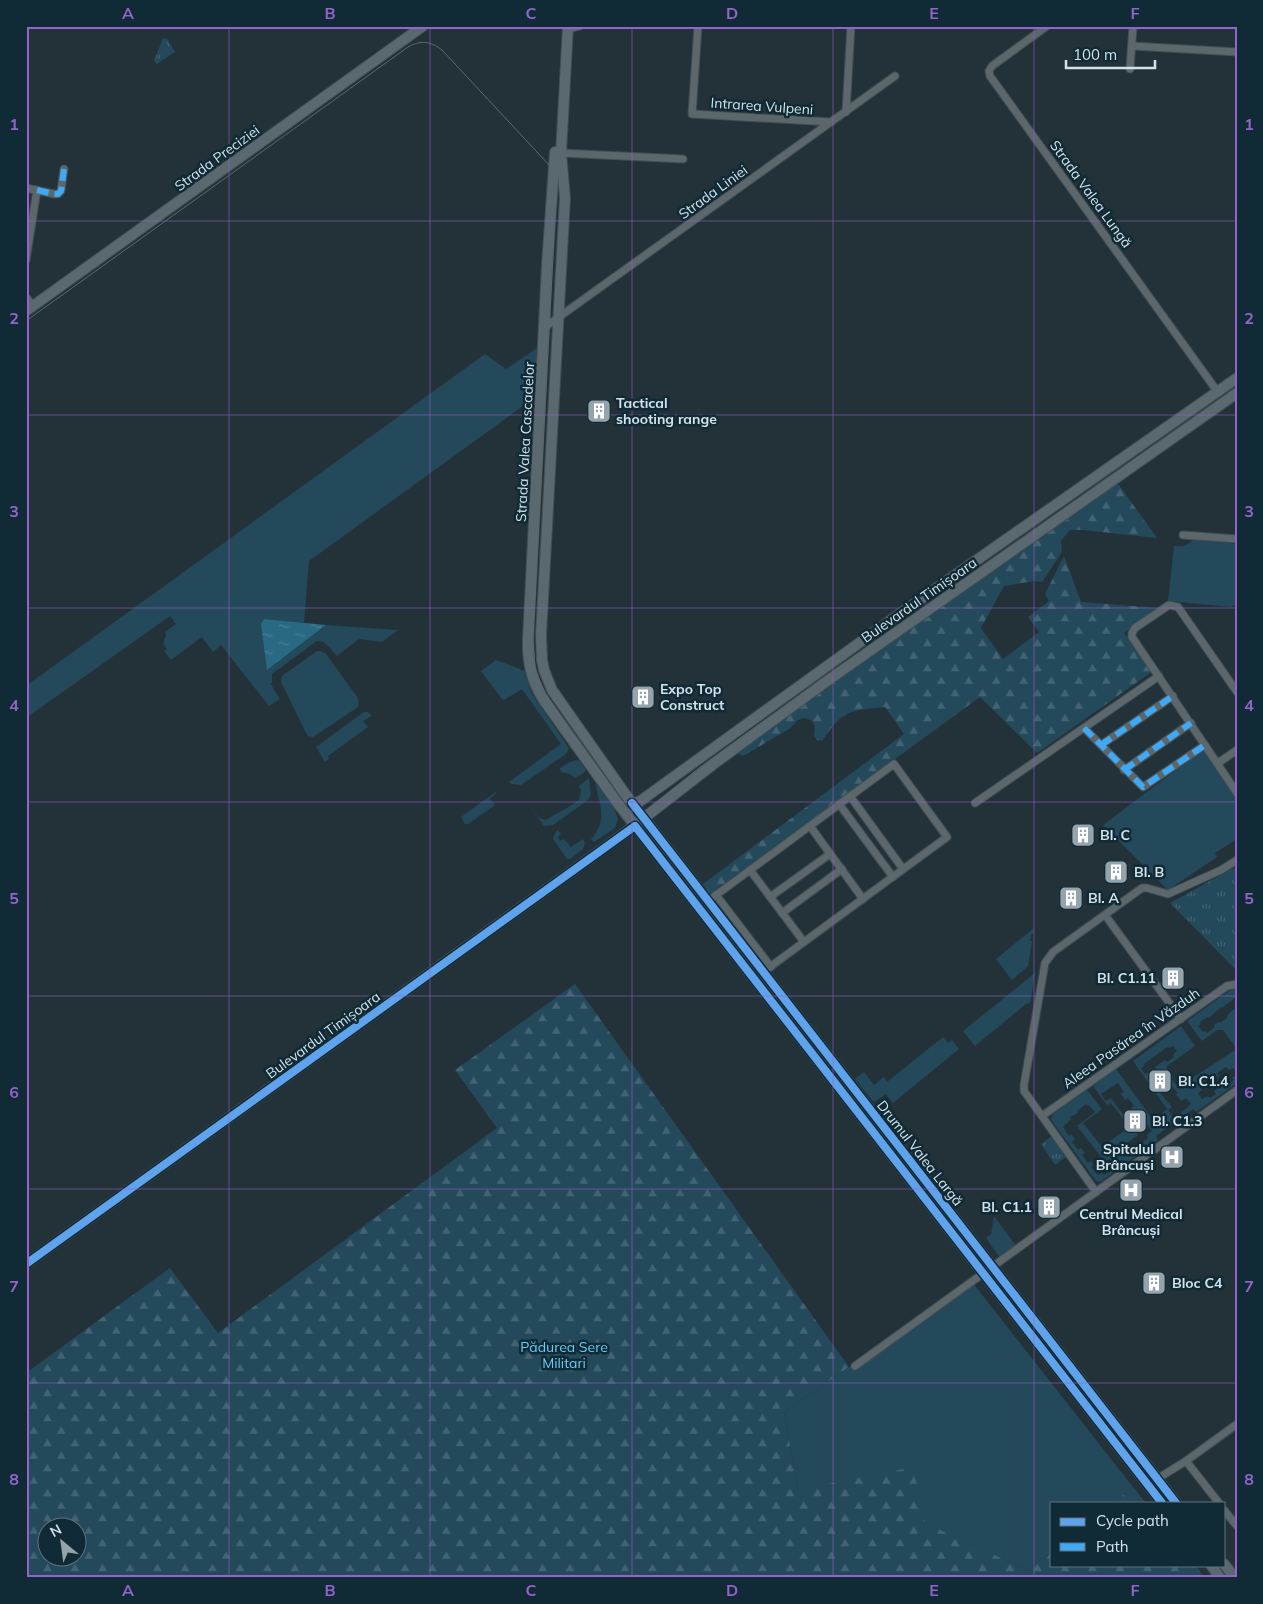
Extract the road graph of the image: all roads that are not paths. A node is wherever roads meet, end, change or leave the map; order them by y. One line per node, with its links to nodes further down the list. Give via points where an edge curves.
1 (423, 26): 21 (main road, Strada Preciziei)
2 (580, 26): 7 (street)
3 (698, 26): 13 (street, Intrarea Vulpeni, via 692,114)
4 (851, 26): 12 (street)
5 (1047, 26): 25 (street, Strada Valea Lungă, via 992,66 990,76)
6 (1133, 26): 8 (street)
7 (565, 27): 14 (main road, Strada Valea Cascadelor); 23 (main road, Strada Valea Cascadelor)
8 (1132, 46): 9 (street); 10 (street)
9 (1237, 52)
10 (1130, 69)
11 (896, 76): 12 (street, Strada Liniei)
12 (846, 112): 13 (street, Strada Liniei)
13 (831, 122): 22 (street, Strada Liniei)
14 (562, 152): 15 (street); 22 (main road, Strada Valea Cascadelor, via 565,198)
15 (683, 159)
16 (64, 169): 18 (street, via 58,194)
17 (26, 188): 18 (street)
18 (37, 190): 19 (street)
19 (26, 260)
20 (26, 296): 21 (street)
21 (30, 309)
22 (558, 318): 23 (street, Strada Liniei); 28 (main road, Strada Valea Cascadelor)
23 (545, 327): 27 (main road, Strada Valea Cascadelor)
24 (1237, 378): 25 (main road, Bulevardul Timișoara)
25 (1217, 391): 31 (main road, Bulevardul Timișoara)
26 (1237, 393): 32 (main road, Bulevardul Timișoara)
27 (536, 490): 28 (main road); 33 (main road, Strada Valea Cascadelor)
28 (549, 491): 34 (main road, Strada Valea Cascadelor)
29 (1183, 535): 30 (street)
30 (1237, 539)
31 (1000, 545): 32 (main road); 50 (main road, Bulevardul Timișoara)
32 (1007, 555): 52 (main road, Bulevardul Timișoara, via 827,681)
33 (533, 559): 34 (main road); 39 (main road, Strada Valea Cascadelor, via 528,655)
34 (545, 560): 37 (main road, Strada Valea Cascadelor, via 541,654)
35 (1159, 676): 36 (street, via 1132,633 1169,605 1178,607); 38 (street); 41 (street)
36 (1237, 692)
37 (555, 695): 39 (main road); 50 (main road, Strada Valea Cascadelor)
38 (1173, 696): 40 (street); 42 (street)
39 (544, 702): 53 (main road, Strada Valea Cascadelor)
40 (1191, 722): 43 (street); 46 (street)
41 (1084, 728): 42 (street); 49 (street)
42 (1101, 745): 46 (street)
43 (1206, 745): 45 (street); 46 (street, via 1143,787)
44 (1237, 750): 45 (street)
45 (1218, 763): 47 (street)
46 (1124, 770)
47 (1237, 792)
48 (850, 796): 51 (street); 57 (street); 57 (street, via 894,764 948,837)
49 (975, 803)
50 (635, 804): 52 (main road, Strada Valea Cascadelor); 53 (main road, via 636,816)
51 (839, 804): 54 (street); 60 (street)
52 (644, 819): 53 (main road, Bulevardul Timișoara); 62 (main road, Drumul Valea Largă)
53 (632, 822): 72 (main road, Drumul Valea Largă); 77 (main road, Bulevardul Timișoara, via 622,835)
54 (810, 826): 55 (street); 58 (street)
55 (830, 854): 59 (street); 61 (street)
56 (1237, 860): 65 (street, via 1168,894 1142,888)
57 (903, 869): 60 (street)
58 (750, 870): 61 (street); 62 (street)
59 (842, 870): 63 (street); 64 (street)
60 (892, 877): 63 (street)
61 (770, 897): 64 (street)
62 (712, 898): 67 (main road, Drumul Valea Largă)
63 (863, 899): 66 (street)
64 (782, 913): 66 (street)
65 (1105, 915): 69 (street); 74 (street, via 1053,952 1045,963 1024,1088)
66 (804, 942): 67 (street)
67 (767, 970): 71 (main road, Drumul Valea Largă)
68 (1237, 984): 69 (street, Aleea Pasărea în Văzduh, via 1227,986)
69 (1180, 1018): 74 (street, Aleea Pasărea în Văzduh)
70 (1237, 1090): 76 (street)
71 (865, 1102): 72 (main road); 73 (main road, Drumul Valea Largă)
72 (856, 1110): 75 (main road, Drumul Valea Largă)
73 (872, 1112): 75 (main road); 78 (main road, Drumul Valea Largă)
74 (1042, 1116): 76 (street)
75 (863, 1119): 79 (main road, Drumul Valea Largă)
76 (1096, 1192): 78 (street)
77 (26, 1264)
78 (993, 1267): 79 (street); 83 (main road, Drumul Valea Largă)
79 (984, 1274): 80 (street); 84 (main road, Drumul Valea Largă)
80 (855, 1366)
81 (1237, 1424): 82 (street)
82 (1186, 1461): 83 (street); 86 (street)
83 (1157, 1479): 85 (main road, Drumul Valea Largă)
84 (1161, 1502)
85 (1175, 1502)
86 (1218, 1502)
87 (1226, 1512): 88 (street)
88 (1237, 1526)
89 (1212, 1566): 91 (main road)
90 (1226, 1566): 92 (main road)
91 (1220, 1578)
92 (1235, 1578)

